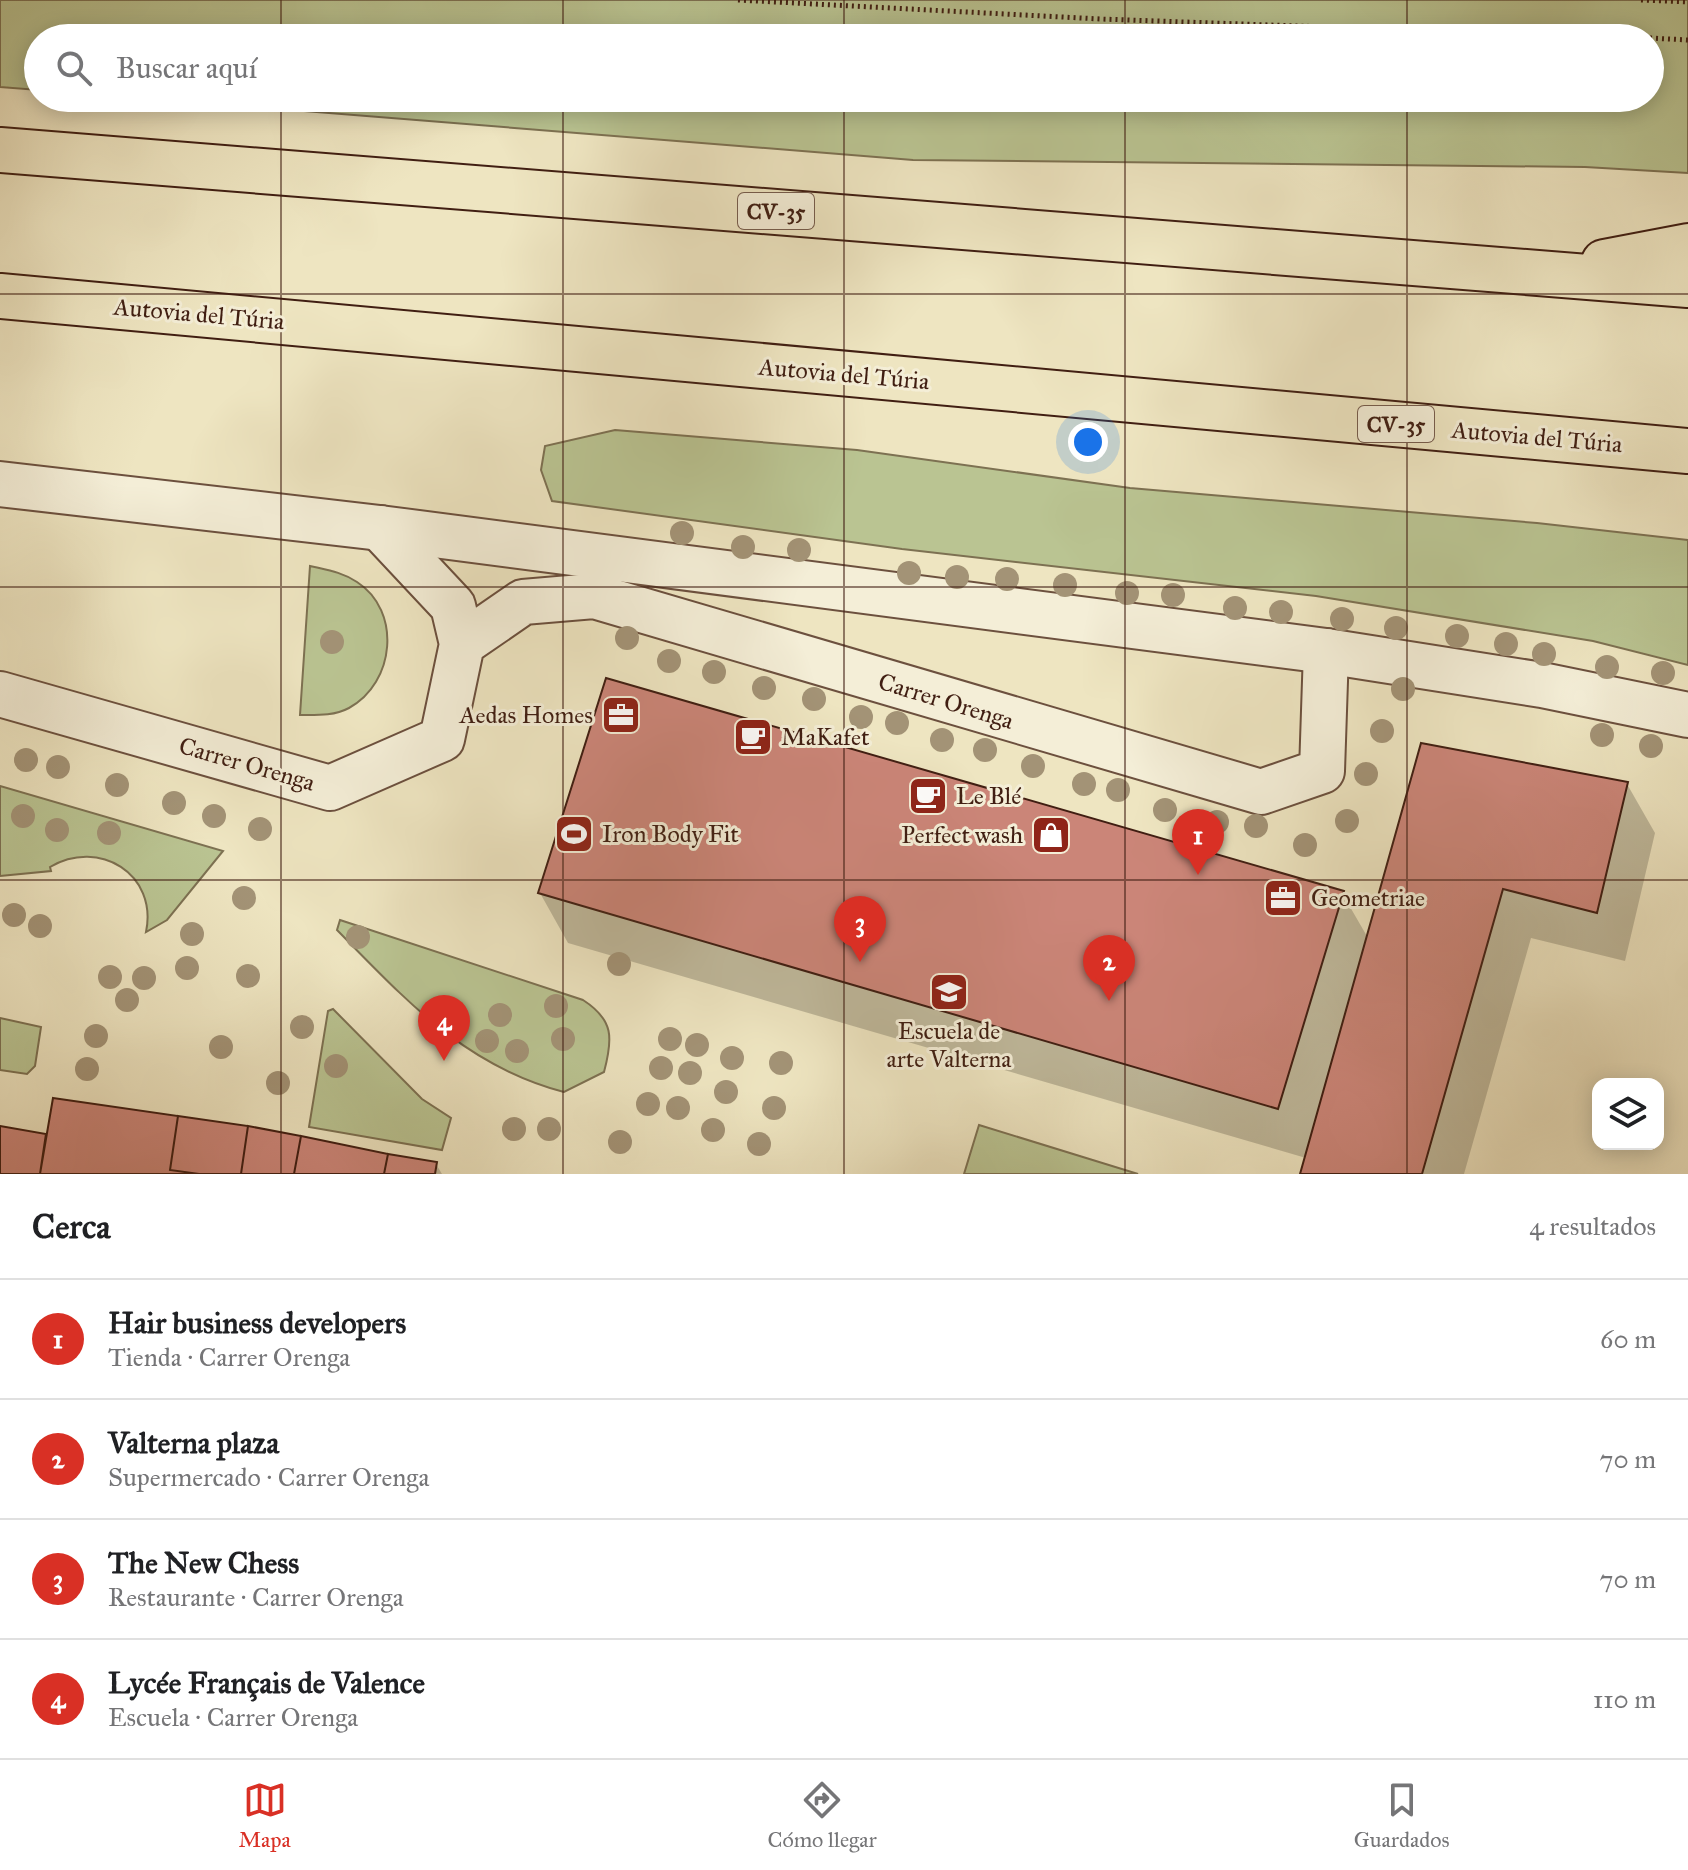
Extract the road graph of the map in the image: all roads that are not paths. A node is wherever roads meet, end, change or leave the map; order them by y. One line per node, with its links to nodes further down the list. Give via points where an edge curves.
1 (0, 150): 3 (highway, CV-35)
2 (1688, 246): 3 (highway)
3 (1551, 273): 4 (highway, CV-35)
4 (1688, 285)
5 (0, 296): 6 (highway, Autovia del Túria / CV-35)
6 (1688, 451)
7 (0, 484): 8 (street)
8 (380, 528): 9 (street, Carrer Orenga, via 453,606); 10 (street)
9 (462, 644): 10 (street, Carrer Orenga, via 523,602 594,596 1261,792 1322,771); 11 (street, Carrer Orenga, via 442,739 330,788)
10 (1326, 651): 12 (street, via 1542,685)
11 (0, 694)
12 (1688, 715)

